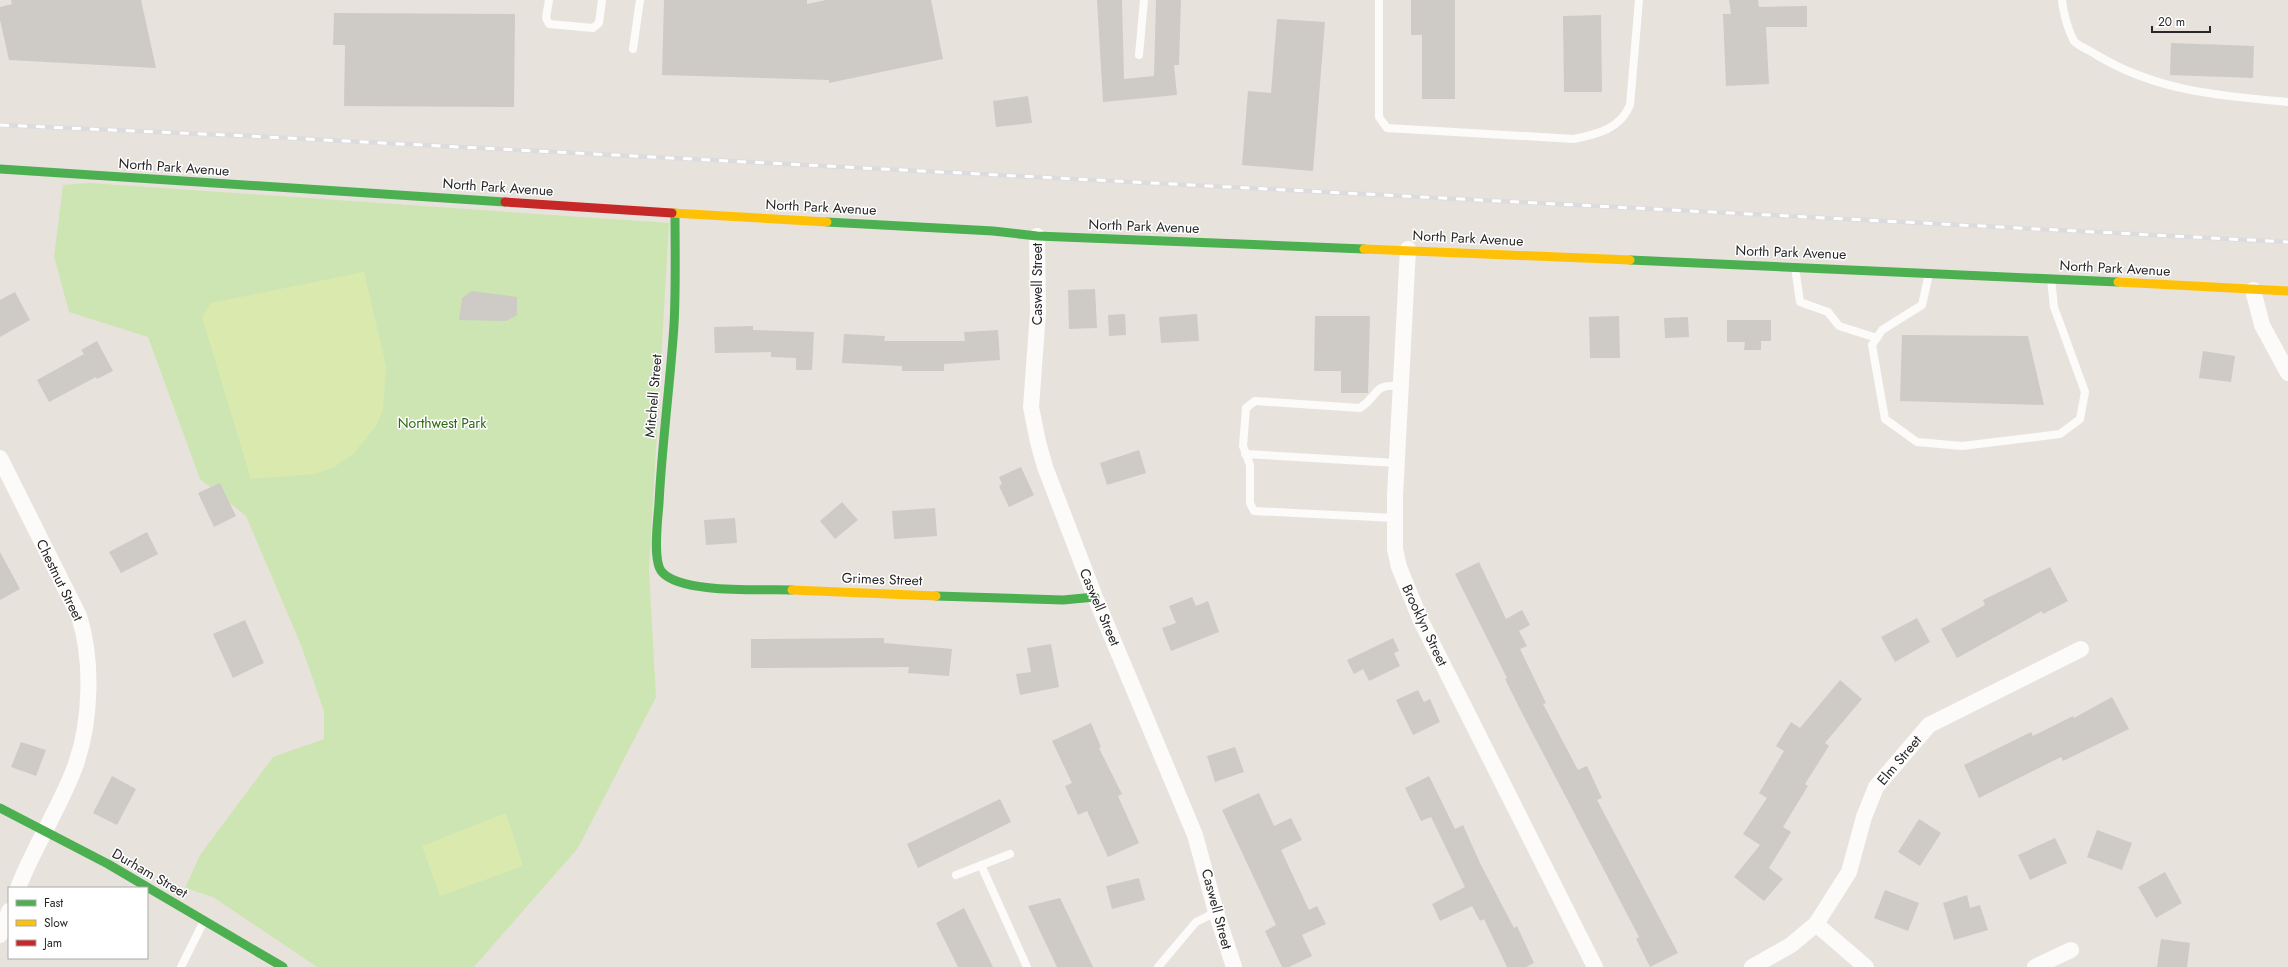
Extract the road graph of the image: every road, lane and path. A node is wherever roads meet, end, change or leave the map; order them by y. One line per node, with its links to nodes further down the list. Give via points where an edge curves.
1 (548, 0): 2 (lane, via 546,18 549,24 593,28 599,23)
2 (602, 0)
3 (640, 0): 8 (lane)
4 (1144, 0): 9 (lane)
5 (1378, 0): 6 (lane, via 1379,117 1387,128 1574,139 1613,127 1626,115 1630,105)
6 (1639, 0)
7 (2062, 0): 10 (lane, via 2075,42 2105,60 2164,85 2207,95)
8 (633, 49)
9 (1139, 55)
10 (2288, 102)
11 (0, 169): 12 (street, North Park Avenue)
12 (675, 213): 13 (street, North Park Avenue, via 993,231); 27 (street, Mitchell Street, via 674,324 657,550 659,566)
13 (1037, 236): 14 (street, North Park Avenue); 28 (street, Caswell Street, via 1038,312 1031,407 1045,467)
14 (1408, 249): 15 (street, North Park Avenue); 22 (street, Brooklyn Street)
15 (1795, 266): 16 (street, North Park Avenue); 20 (lane, via 1800,302 1828,312 1839,326)
16 (1929, 272): 17 (street, North Park Avenue); 20 (lane, via 1922,305 1882,330)
17 (2051, 279): 18 (street, North Park Avenue); 20 (lane, via 2054,307 2085,392 2080,419 2060,434 1962,446 1917,442 1885,418 1872,345)
18 (2253, 290): 19 (street, North Park Avenue); 21 (street, via 2262,326)
19 (2288, 292)
20 (1877, 338)
21 (2288, 373)
22 (1401, 386): 23 (lane, via 1385,385 1376,390 1369,402 1360,408 1255,401 1246,408 1243,446); 25 (street, Brooklyn Street)
23 (1245, 454): 25 (lane); 26 (lane, via 1250,465 1250,503 1254,511)
24 (0, 458): 31 (street, Chestnut Street, via 79,616 84,633 89,699 84,727 76,763)
25 (1396, 463): 26 (street, Brooklyn Street)
26 (1395, 518): 49 (street, Brooklyn Street, via 1395,550 1399,568 1421,621)
27 (669, 578): 28 (street, Grimes Street, via 693,587 1063,600)
28 (1095, 597): 38 (street, Caswell Street, via 1195,835)
29 (2081, 649): 41 (street, Elm Street, via 1928,725 1876,787 1864,817 1849,872)
30 (0, 808): 31 (street, Durham Street)
31 (45, 830): 35 (street, Chestnut Street); 36 (street, Durham Street)
32 (1010, 854): 33 (lane)
33 (981, 865): 34 (lane); 46 (lane)
34 (956, 875)
35 (18, 887)
36 (145, 887)
37 (148, 889): 40 (street, Durham Street)
38 (1216, 912): 47 (lane, via 1196,922); 48 (street, Caswell Street)
39 (8, 914): 42 (street)
40 (204, 921): 44 (lane); 45 (street, Durham Street)
41 (1816, 924): 50 (street, Elm Street, via 1791,945); 51 (street)
42 (0, 935)
43 (2072, 950): 52 (street)
44 (181, 967)
45 (283, 967)
46 (1027, 967)
47 (1158, 967)
48 (1234, 967)
49 (1595, 967)
50 (1752, 967)
51 (1866, 967)
52 (2035, 967)

